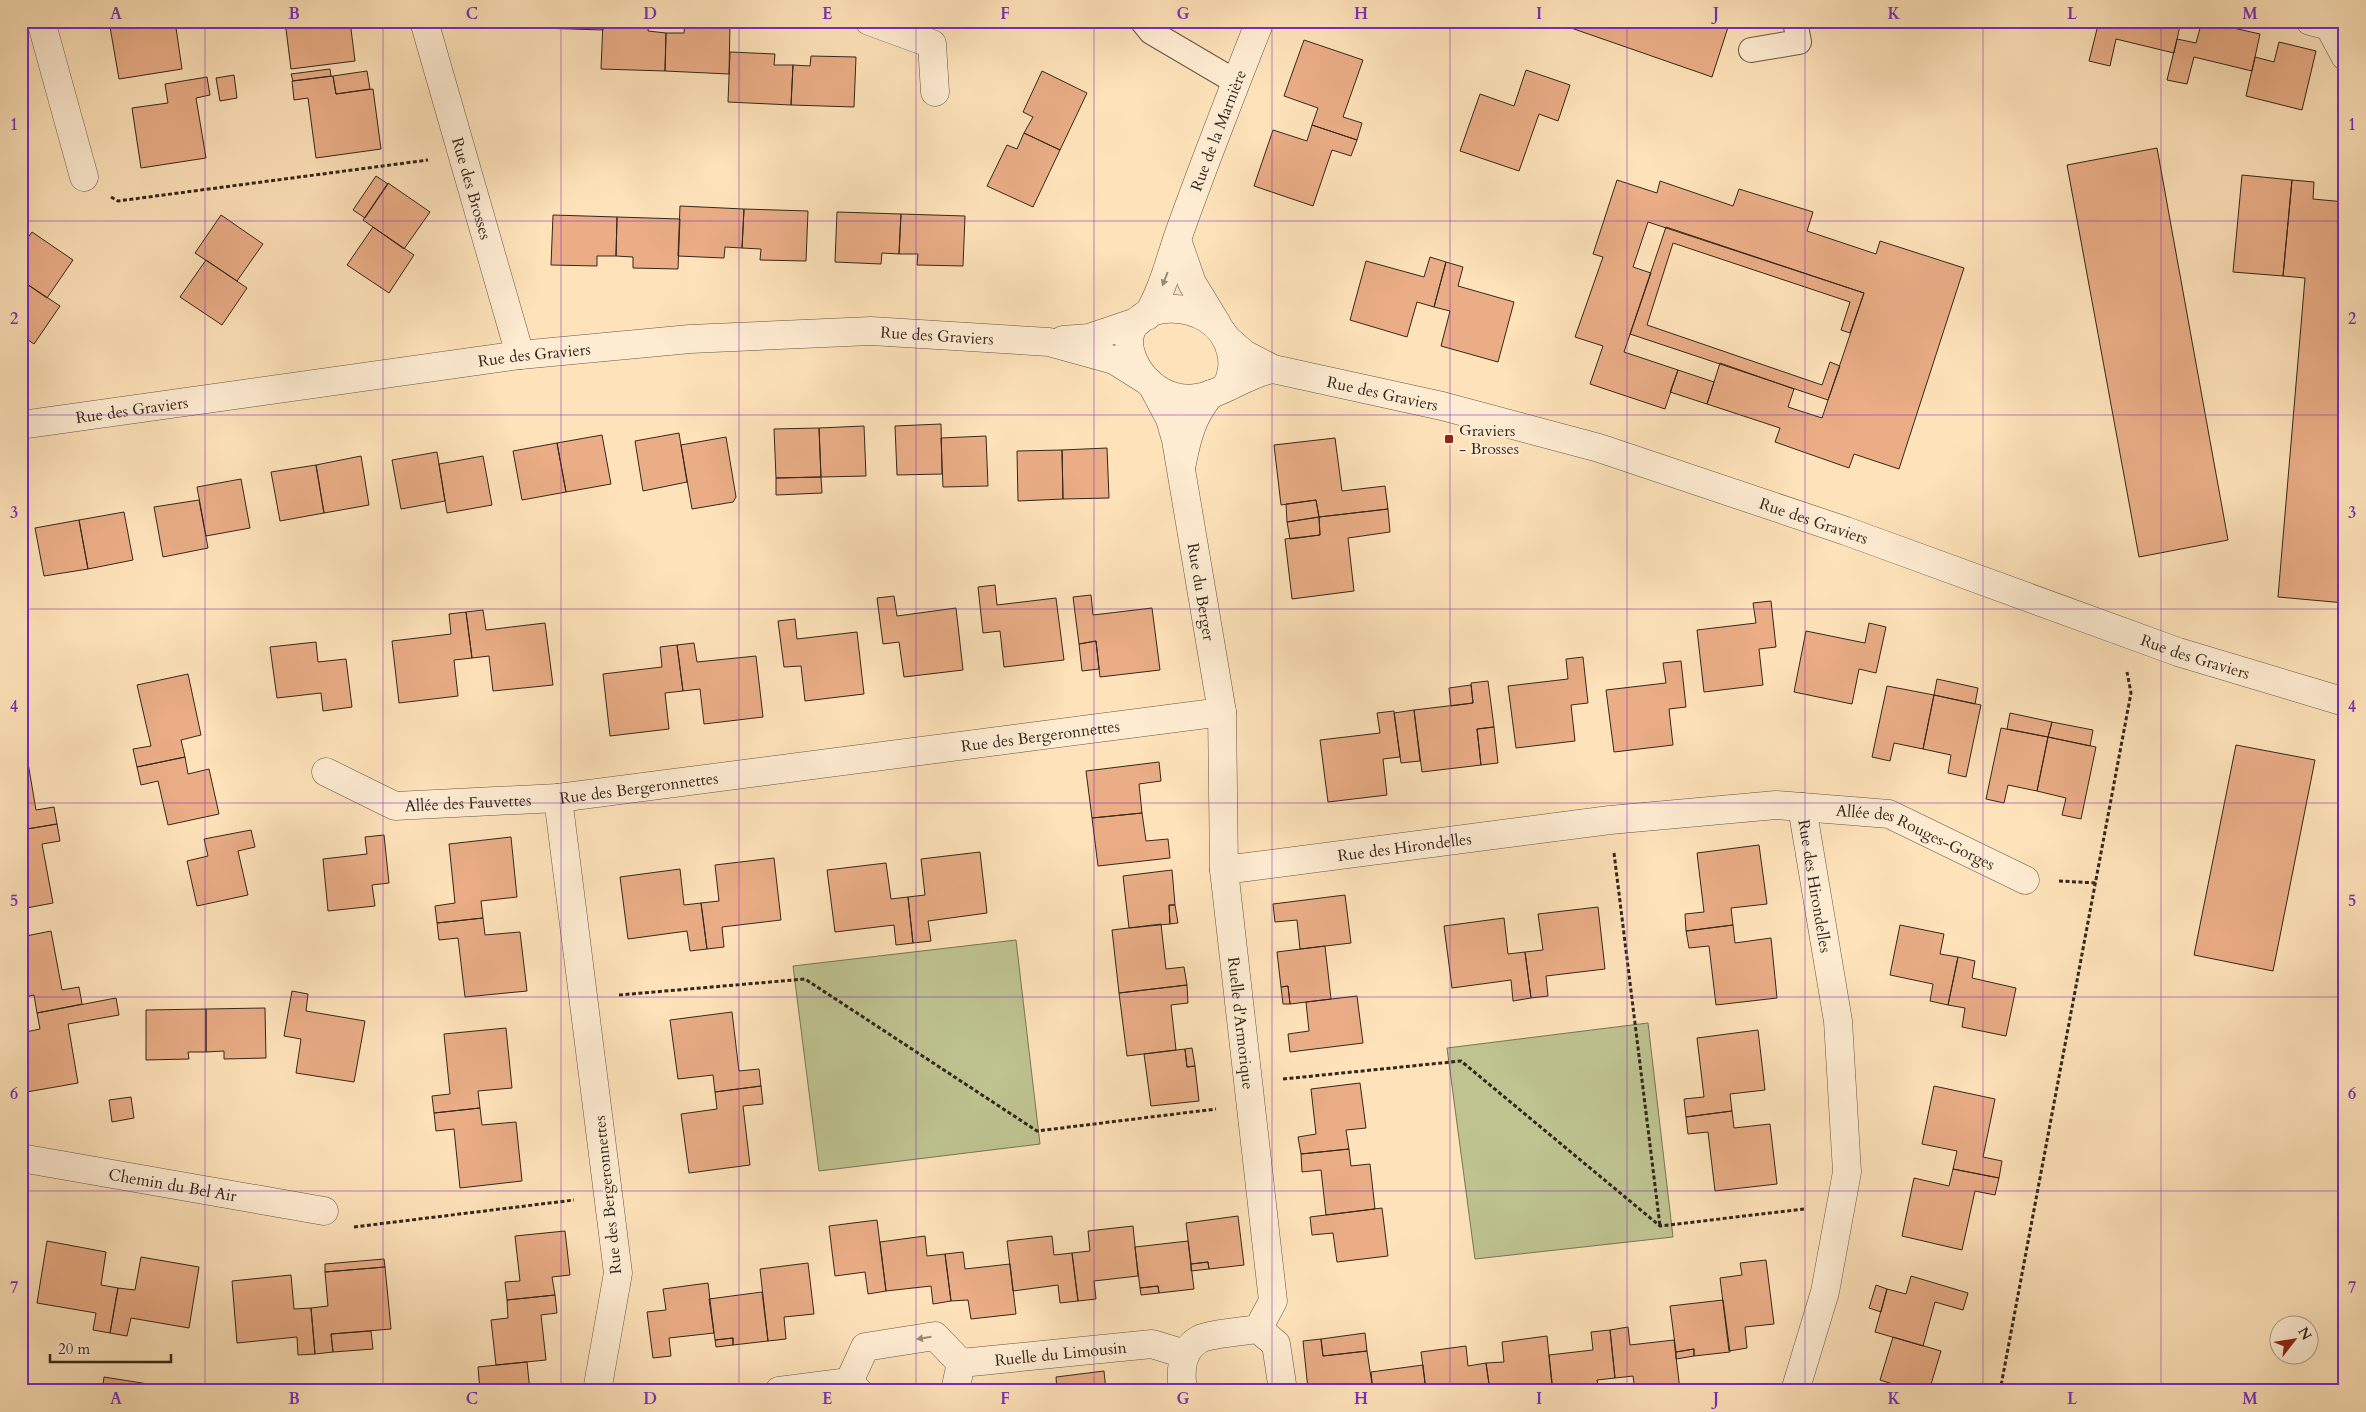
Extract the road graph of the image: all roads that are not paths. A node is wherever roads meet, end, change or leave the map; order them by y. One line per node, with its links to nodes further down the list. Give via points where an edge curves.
1 (41, 21): 12 (street)
2 (424, 21): 17 (street, Rue des Brosses)
3 (869, 21): 11 (street, via 932,44)
4 (1142, 21): 10 (lane, via 1151,32)
5 (1260, 21): 10 (street, Rue de la Marnière)
6 (1794, 21): 8 (lane, via 1799,42)
7 (2310, 21): 9 (street, via 2329,26)
8 (1751, 50)
9 (2345, 56)
10 (1236, 82): 13 (street, Rue de la Marnière)
11 (935, 92)
12 (84, 178)
13 (1177, 240): 14 (street, Rue de la Marnière, one-way to 14, via 1158,296); 15 (street, via 1192,283)
14 (1143, 318): 15 (street, via 1164,309 1182,309 1208,320); 16 (street, Rue des Graviers, via 1089,338); 19 (street, via 1132,333 1130,348 1136,365)
15 (1223, 334): 18 (street, Rue des Graviers, via 1244,354); 20 (street, via 1233,358 1231,376)
16 (1049, 342): 17 (street, Rue des Graviers, via 872,331 690,339); 19 (street, Rue des Graviers, via 1114,360)
17 (520, 356): 21 (street, Rue des Graviers)
18 (1273, 369): 20 (street, Rue des Graviers, via 1260,371); 23 (street, Rue des Graviers, via 1442,406 1600,448 1846,531 2178,652)
19 (1151, 384): 20 (street, via 1172,396 1190,398); 22 (street, Rue du Berger, via 1170,419)
20 (1218, 391): 22 (street, Rue du Berger, via 1201,406 1187,437)
21 (21, 426)
22 (1181, 472): 24 (street, Rue du Berger)
23 (2345, 702)
24 (1222, 712): 26 (street, Rue des Bergeronnettes); 28 (street, Ruelle d'Armorique)
25 (326, 772): 26 (street, Allée des Fauvettes, via 394,806)
26 (558, 798): 36 (street, Rue des Bergeronnettes, via 618,1273)
27 (1802, 807): 28 (street, Rue des Hirondelles, via 1776,805 1610,820); 29 (street, Allée des Rouges-Gorges, via 1889,814); 41 (street, Rue des Hirondelles, via 1838,1021 1847,1172 1825,1292)
28 (1224, 870): 32 (street, Ruelle d'Armorique, via 1272,1301)
29 (2025, 880)
30 (21, 1158): 31 (street, Chemin du Bel Air)
31 (324, 1211)
32 (1258, 1329): 33 (street, via 1200,1339); 40 (street, via 1276,1344)
33 (1186, 1354): 34 (street, Ruelle du Limousin, via 1152,1344); 39 (street, via 1181,1374)
34 (961, 1363): 35 (street, one-way to 35, via 935,1336 865,1347); 38 (street)
35 (854, 1386): 37 (street)
36 (597, 1391)
37 (779, 1391)
38 (955, 1391)
39 (1183, 1391)
40 (1283, 1391)
41 (1795, 1391)

